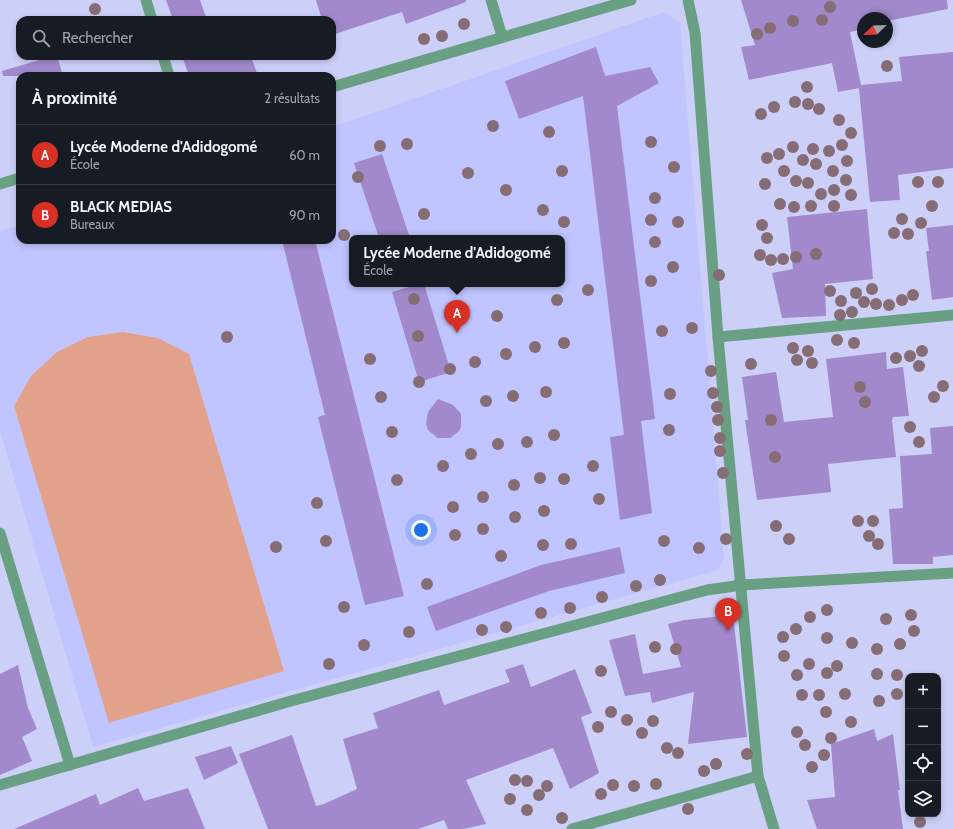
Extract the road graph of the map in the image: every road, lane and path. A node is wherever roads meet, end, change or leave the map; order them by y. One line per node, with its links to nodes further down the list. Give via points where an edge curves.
1 (146, 0): 5 (street)
2 (491, 0): 6 (street)
3 (631, 0): 6 (street)
4 (688, 0): 13 (street, via 695,33)
5 (151, 16)
6 (502, 36): 9 (street)
7 (163, 60): 8 (street)
8 (168, 72)
9 (336, 86)
10 (16, 179): 11 (street)
11 (0, 184)
12 (953, 315): 13 (street)
13 (718, 337): 16 (street)
14 (0, 534): 17 (street)
15 (953, 572): 16 (street)
16 (742, 585): 17 (street, via 707,590 291,701); 18 (street)
17 (70, 765): 19 (street)
18 (758, 776): 20 (street); 22 (street)
19 (0, 785)
20 (599, 825): 21 (street)
21 (572, 829)
22 (774, 829)

